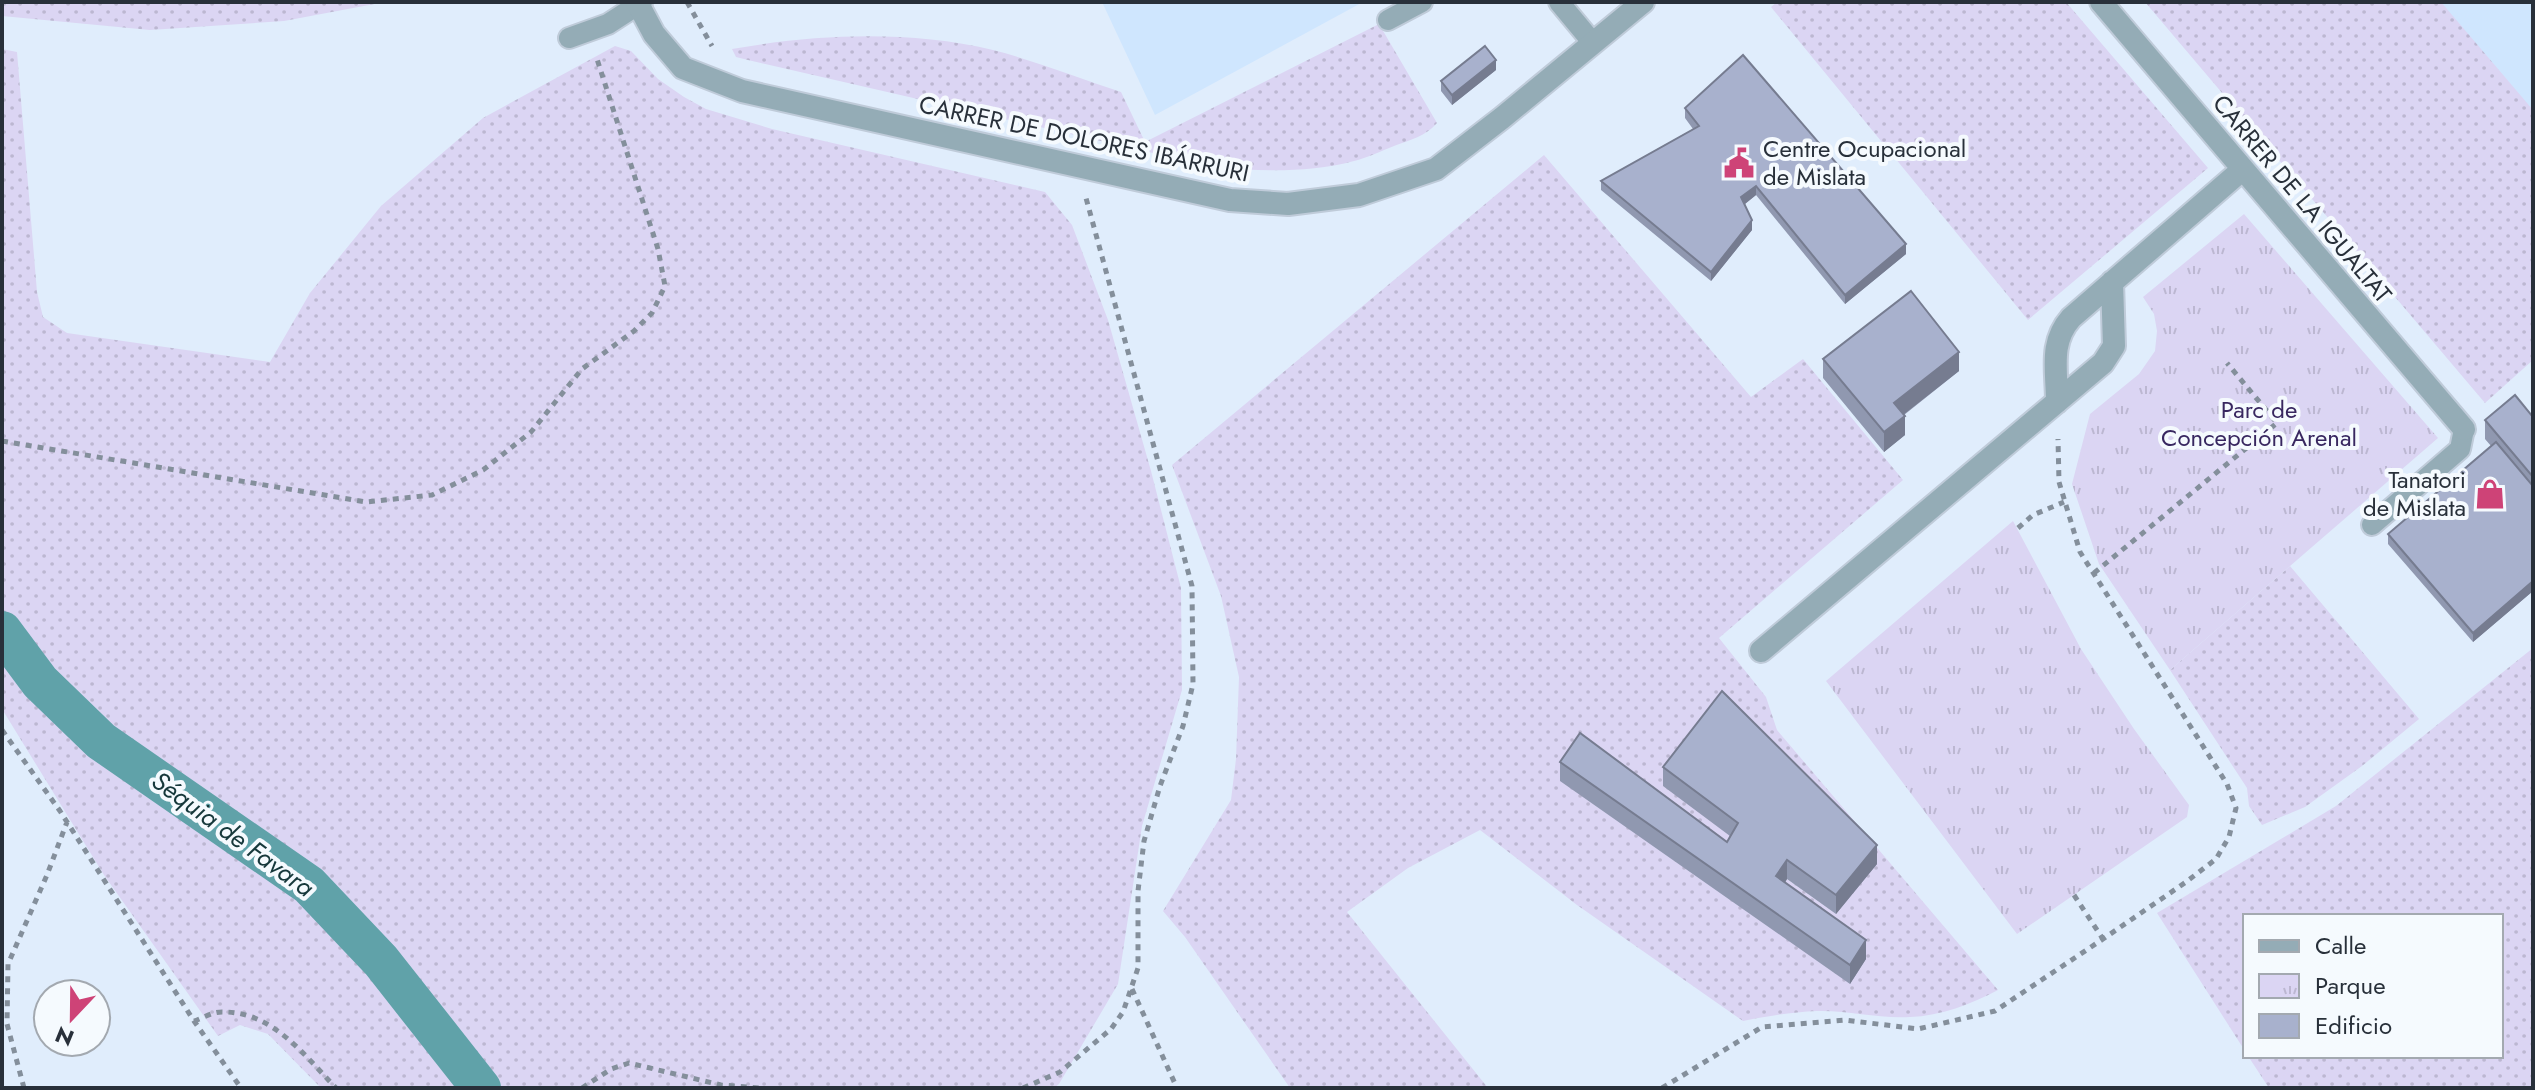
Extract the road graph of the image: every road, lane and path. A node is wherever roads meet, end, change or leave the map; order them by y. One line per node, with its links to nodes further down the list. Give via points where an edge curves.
1 (687, 2): 10 (path)
2 (1422, 2): 7 (lane)
3 (1559, 2): 9 (lane)
4 (1643, 2): 9 (street, CARRER DE DOLORES IBÁRRURI)
5 (2101, 2): 12 (street, CARRER DE LA IGUALTAT)
6 (639, 3): 8 (lane); 11 (street, CARRER DE DOLORES IBÁRRURI, via 654,34 683,68 742,91)
7 (1388, 20)
8 (579, 35): 17 (path, via 658,249 665,286 652,313 582,369 531,432 483,470 432,495 366,502)
9 (1593, 43): 11 (street, CARRER DE DOLORES IBÁRRURI, via 1436,169 1359,195 1288,204 1230,200)
10 (716, 55)
11 (1077, 166): 27 (path, via 1192,586 1193,684 1144,841 1138,968)
12 (2243, 169): 13 (street); 16 (street, CARRER DE LA IGUALTAT)
13 (2112, 282): 15 (street, via 2060,330); 15 (street, via 2114,346 2103,363)
14 (2227, 363): 21 (path, via 2277,423)
15 (2057, 402): 18 (path); 22 (street)
16 (2464, 429): 19 (lane, via 2460,449)
17 (2, 441)
18 (2064, 502): 20 (path); 21 (path, via 2080,552)
19 (2372, 525)
20 (2018, 528)
21 (2094, 573): 26 (path, via 2227,784 2236,808 2229,837 2216,859)
22 (1761, 651)
23 (2, 730): 24 (path)
24 (67, 821): 28 (path); 29 (path, via 8,964)
25 (2074, 895): 26 (path)
26 (2103, 939): 37 (path, via 1995,1011 1918,1029 1845,1020 1762,1027)
27 (1131, 988): 35 (path, via 1111,1029 1060,1072); 36 (path)
28 (194, 1021): 31 (path); 32 (path, via 221,1011 253,1016 283,1033)
29 (4, 1026): 30 (path)
30 (24, 1088)
31 (241, 1088)
32 (336, 1088)
33 (582, 1088): 34 (path, via 629,1063 721,1085)
34 (760, 1088)
35 (1023, 1088)
36 (1177, 1088)
37 (1662, 1088)

